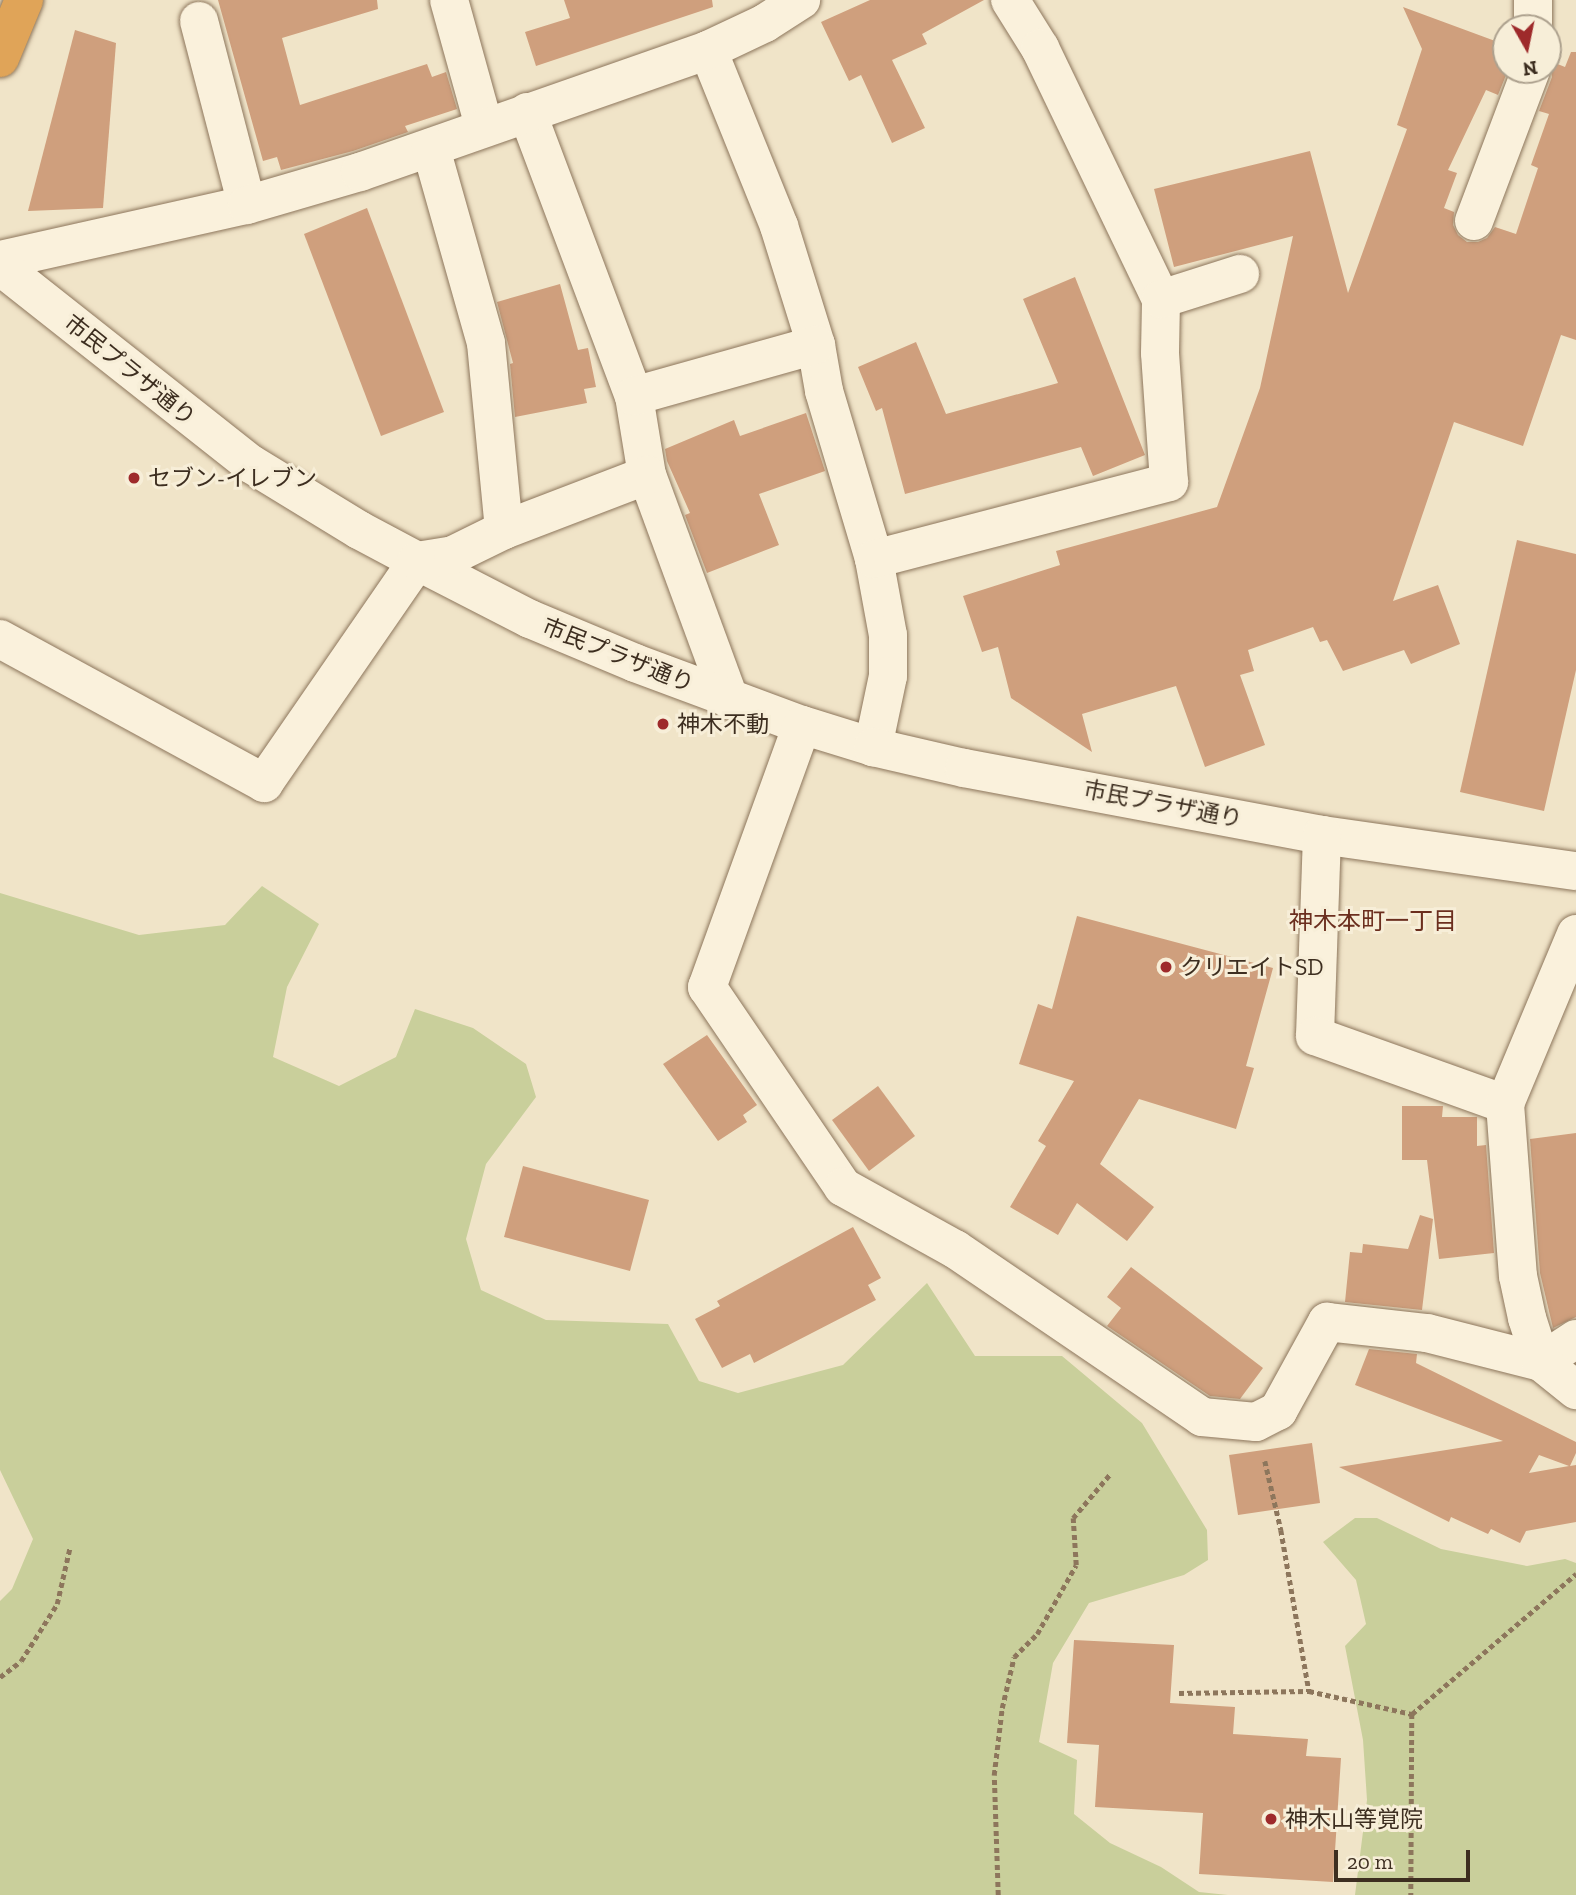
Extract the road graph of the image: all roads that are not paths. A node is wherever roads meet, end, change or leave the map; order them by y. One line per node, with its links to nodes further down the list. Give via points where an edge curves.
1 (24, 0): 7 (highway)
2 (449, 0): 10 (street)
3 (801, 0): 6 (street)
4 (1010, 0): 17 (street, via 1040,48)
5 (199, 21): 12 (street)
6 (708, 50): 9 (street); 18 (street, via 779,226)
7 (0, 58)
8 (1526, 84): 13 (street)
9 (527, 112): 10 (street); 19 (street)
10 (484, 127): 11 (street)
11 (431, 148): 12 (street); 21 (street, via 486,343)
12 (247, 205): 14 (street)
13 (1474, 221)
14 (0, 260)
15 (0, 266): 23 (street, 市民プラザ通り, via 251,464)
16 (1240, 274): 17 (street)
17 (1161, 299): 22 (street, via 1169,482)
18 (817, 345): 19 (street); 22 (street, via 824,391)
19 (634, 396): 20 (street)
20 (647, 475): 21 (street); 25 (street)
21 (504, 530): 23 (street, via 453,555)
22 (874, 559): 27 (street, via 888,635 888,676)
23 (417, 561): 24 (street, via 264,783); 25 (street, 市民プラザ通り, via 530,619)
24 (0, 639)
25 (730, 700): 26 (street, 市民プラザ通り)
26 (802, 725): 27 (street, 市民プラザ通り); 33 (street, via 708,987 843,1187 955,1249 1202,1417 1256,1422 1278,1411 1327,1322 1427,1333)
27 (873, 747): 28 (street, 市民プラザ通り)
28 (1322, 835): 29 (street, 市民プラザ通り); 31 (street, via 1315,1036)
29 (1576, 872)
30 (1576, 934): 31 (street)
31 (1505, 1104): 33 (street, via 1518,1276)
32 (1576, 1339): 33 (street)
33 (1541, 1362): 34 (street)
34 (1576, 1390)

